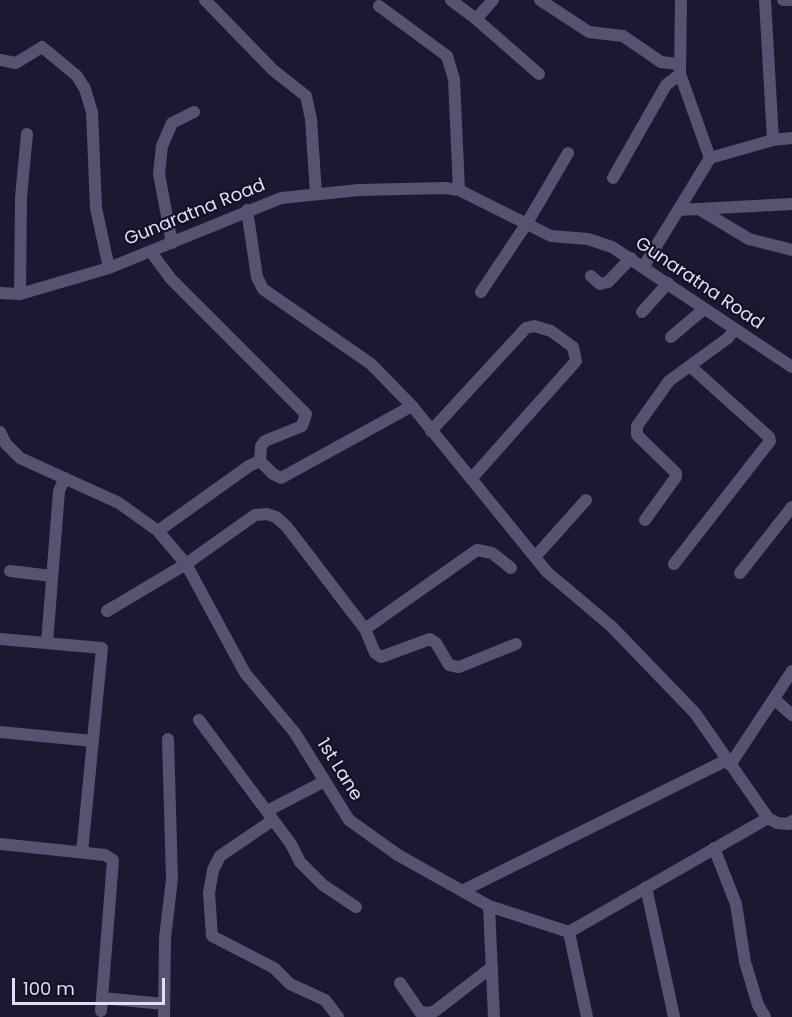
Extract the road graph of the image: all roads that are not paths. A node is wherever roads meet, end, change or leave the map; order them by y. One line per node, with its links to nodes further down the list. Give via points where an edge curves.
1 (205, 0): 22 (street, via 273,70 306,96)
2 (452, 0): 10 (street)
3 (493, 0): 10 (street)
4 (540, 0): 12 (street, via 589,32 623,36 661,62)
5 (681, 0): 12 (street)
6 (765, 0): 17 (street)
7 (783, 0): 8 (street)
8 (792, 0)
9 (379, 6): 21 (street, via 447,56 454,79)
10 (476, 19): 13 (street)
11 (0, 60): 33 (street, via 16,63 42,47 77,76 85,89 92,111 96,208)
12 (679, 69): 19 (street); 20 (street)
13 (539, 74)
14 (194, 112): 28 (street, via 172,123 162,146 159,174)
15 (27, 134): 38 (street, via 21,197)
16 (792, 138): 17 (street)
17 (773, 140): 19 (street)
18 (568, 153): 27 (street)
19 (710, 158): 26 (street)
20 (613, 178)
21 (459, 190): 22 (street, Gunaratna Road, via 370,189); 27 (street, Gunaratna Road)
22 (316, 194): 25 (street, Gunaratna Road, via 281,198)
23 (792, 204): 24 (street)
24 (699, 209): 26 (street); 29 (street, via 749,239)
25 (247, 210): 28 (street, Gunaratna Road); 45 (street, via 257,277 263,289 371,364)
26 (679, 210): 32 (street)
27 (527, 223): 31 (street, Gunaratna Road, via 551,236 588,239); 36 (street)
28 (172, 243): 30 (street, Gunaratna Road)
29 (792, 250)
30 (151, 252): 33 (street, Gunaratna Road); 48 (street, via 171,279 306,414 302,426 261,446)
31 (631, 258): 32 (street, Gunaratna Road); 34 (street, via 608,282 600,284)
32 (644, 266): 35 (street, Gunaratna Road)
33 (109, 268): 38 (street, Gunaratna Road)
34 (591, 276)
35 (668, 283): 39 (street, Gunaratna Road); 40 (street)
36 (481, 292)
37 (0, 293): 38 (street, Gunaratna Road)
38 (20, 294)
39 (704, 309): 41 (street, Gunaratna Road); 42 (street)
40 (642, 312)
41 (734, 330): 43 (street); 44 (street, Gunaratna Road)
42 (671, 337)
43 (690, 366): 53 (street, via 669,381 635,431 676,473); 57 (street, via 770,441)
44 (792, 367)
45 (412, 406): 46 (street); 48 (street, via 282,478)
46 (432, 431): 50 (street); 50 (street, via 526,328 551,331 573,347 576,361)
47 (0, 432): 49 (street, 1st Lane, via 20,458)
48 (260, 461): 54 (street)
49 (65, 478): 54 (street, 1st Lane, via 119,503); 61 (street, via 59,491)
50 (471, 479): 55 (street)
51 (586, 500): 55 (street)
52 (792, 507): 60 (street)
53 (645, 520)
54 (158, 531): 56 (street, 1st Lane)
55 (535, 557): 74 (street, via 547,572 611,626 696,714)
56 (186, 564): 62 (street); 63 (street, via 255,515 276,517); 75 (street, 1st Lane, via 245,673 295,733)
57 (674, 564)
58 (511, 568): 63 (street, via 492,553 477,550)
59 (10, 572): 61 (street)
60 (740, 573)
61 (52, 576): 65 (street)
62 (107, 611)
63 (365, 629): 66 (street, via 375,653 381,657 430,639 454,667)
64 (0, 639): 65 (street)
65 (47, 644): 73 (street, via 102,648)
66 (516, 644)
67 (792, 671): 68 (street)
68 (774, 699): 69 (street); 74 (street)
69 (792, 716)
70 (199, 720): 76 (street)
71 (0, 732): 73 (street)
72 (168, 739): 90 (street, via 172,879 165,938)
73 (93, 741): 81 (street)
74 (728, 762): 77 (street); 83 (street)
75 (325, 781): 76 (street); 83 (street, 1st Lane, via 349,820 398,855)
76 (270, 815): 85 (street, via 306,869); 93 (street, via 220,856 213,870 209,893 212,936 274,968 290,984 325,1000)
77 (768, 818): 78 (street, via 777,824); 80 (street)
78 (791, 825)
79 (0, 844): 81 (street)
80 (714, 848): 82 (street); 97 (street, via 736,904 745,962)
81 (82, 852): 89 (street, via 113,860)
82 (646, 887): 86 (street); 96 (street)
83 (462, 891): 84 (street, 1st Lane)
84 (489, 906): 86 (street, 1st Lane); 87 (street)
85 (356, 907)
86 (569, 932): 95 (street)
87 (492, 967): 88 (street, via 428,1013 420,1012); 94 (street)
88 (400, 983)
89 (102, 998): 90 (street); 91 (street)
90 (164, 1004): 92 (street)
91 (100, 1011)
92 (164, 1017)
93 (338, 1017)
94 (494, 1017)
95 (587, 1017)
96 (675, 1017)
97 (765, 1017)

